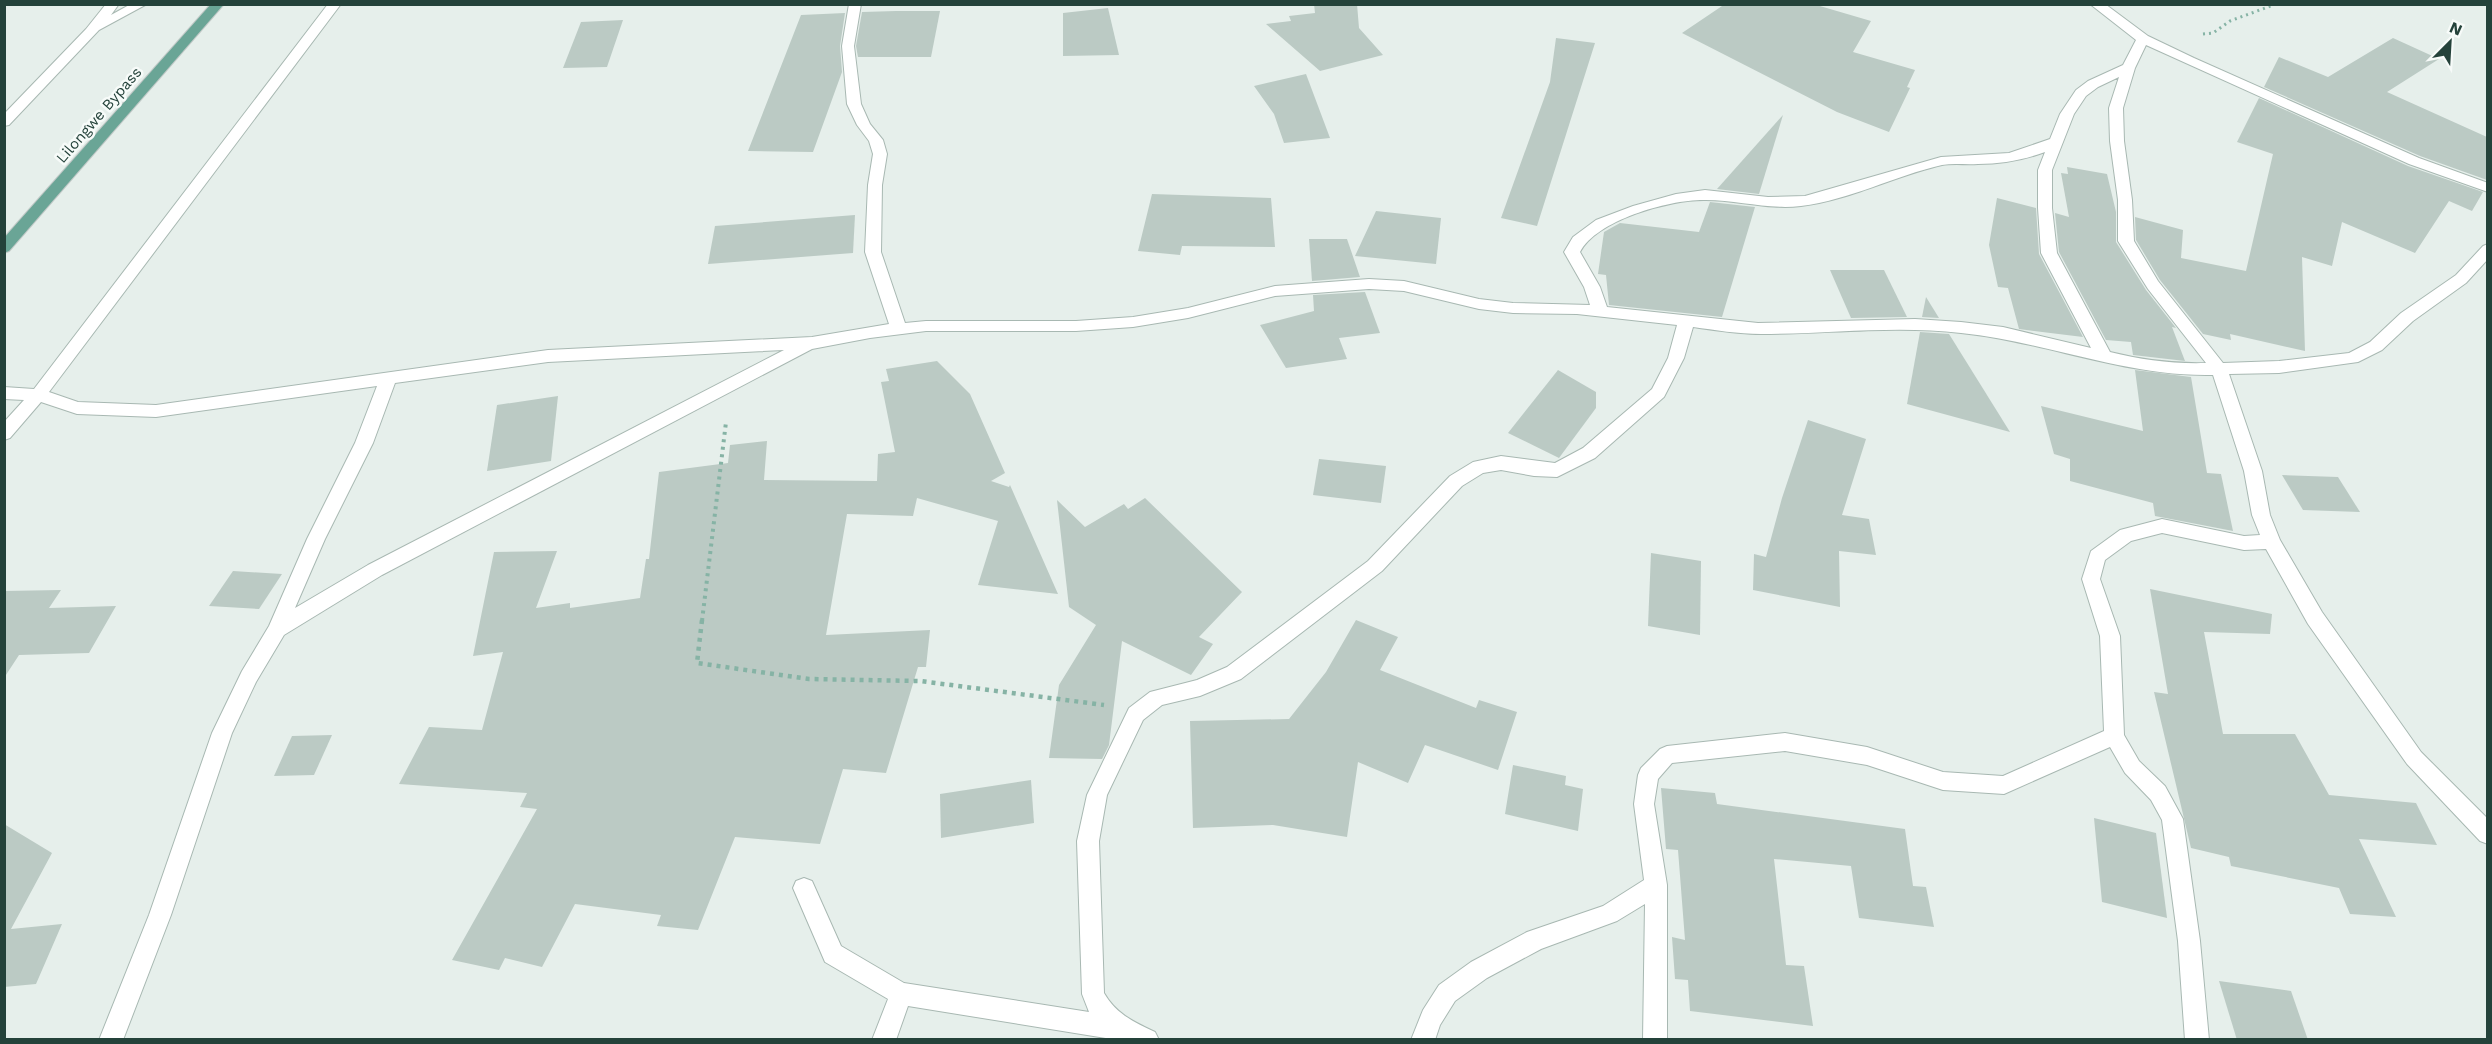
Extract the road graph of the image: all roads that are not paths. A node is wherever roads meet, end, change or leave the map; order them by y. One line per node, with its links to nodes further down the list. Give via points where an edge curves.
1 (113, 4): 7 (street)
2 (141, 4): 7 (street)
3 (218, 4): 13 (main road, Lilongwe Bypass)
4 (335, 4): 23 (street)
5 (855, 4): 17 (street, via 848,46 854,104 880,154 873,252)
6 (2096, 4): 8 (street)
7 (91, 32): 10 (street)
8 (2143, 39): 9 (street); 12 (street, via 2415,161)
9 (2128, 68): 11 (street, via 2081,93); 20 (street, via 2116,108 2126,242 2153,285)
10 (4, 122)
11 (2056, 142): 15 (street, via 2030,155 1944,160 1803,202 1704,195 1649,204 1598,225 1579,239 1572,252 1593,287); 19 (street, via 2045,170 2049,253)
12 (2487, 188)
13 (4, 248)
14 (2487, 249): 20 (street, via 2461,279 2407,317 2376,346 2352,358 2314,365)
15 (1600, 313): 16 (street); 17 (street, via 1479,304 1404,286 1369,284 1275,291 1188,313 1132,322 1076,327)
16 (1686, 322): 19 (street, via 1758,329 1915,324 1961,327); 32 (street, via 1676,358 1658,393 1589,453 1557,470 1501,464 1479,467 1456,481 1375,566 1234,673 1200,688 1157,698 1136,714 1097,795 1088,841 1093,994 1102,1015)
17 (899, 328): 18 (street)
18 (812, 343): 21 (street, via 548,356); 26 (street, via 375,570)
19 (2104, 357): 20 (street, via 2139,365)
20 (2218, 369): 25 (street, via 2253,471 2261,515)
21 (388, 379): 23 (street, via 156,411 77,408); 26 (street, via 364,443)
22 (4, 393): 23 (street)
23 (38, 394): 24 (street)
24 (4, 434)
25 (2271, 541): 27 (street, via 2244,543 2162,526 2126,535 2097,556 2091,579 2110,636); 28 (street, via 2315,618 2414,758)
26 (277, 629): 33 (street, via 222,733 160,915)
27 (2114, 736): 29 (street, via 2004,785 1943,781 1868,756 1785,741 1667,755 1648,775 1644,804); 38 (street, via 2132,767 2158,793 2172,819)
28 (2487, 834)
29 (1656, 885): 36 (street, via 1609,914 1535,940 1479,970 1447,993); 37 (street)
30 (804, 888): 31 (street, via 833,954)
31 (901, 994): 32 (street); 34 (street)
32 (1123, 1029): 35 (street)
33 (111, 1040)
34 (884, 1040)
35 (1147, 1040)
36 (1423, 1040)
37 (1655, 1040)
38 (2197, 1040)

